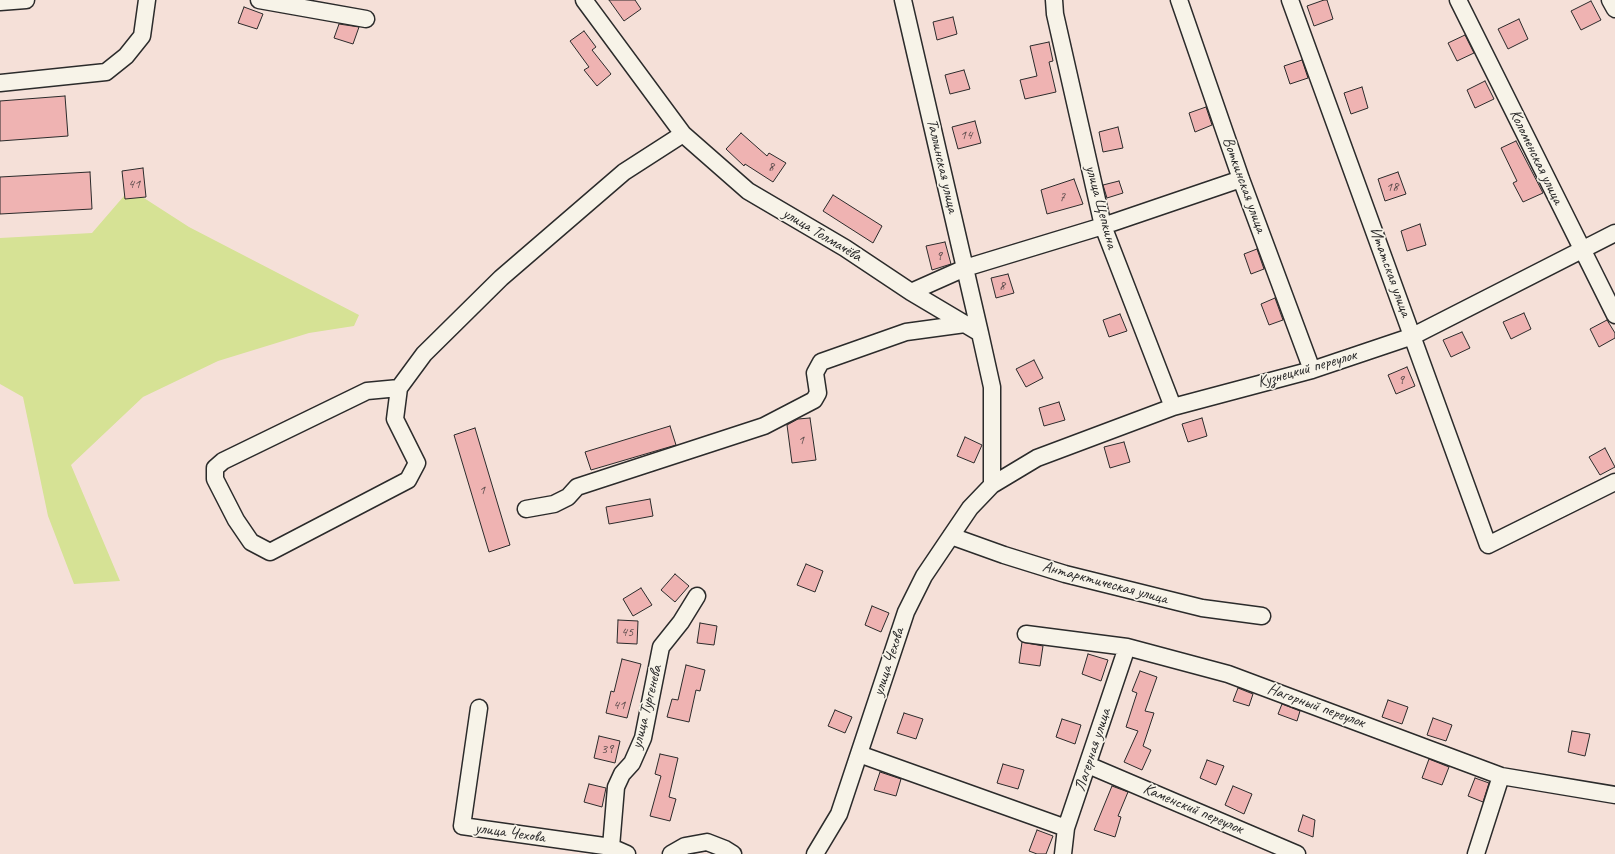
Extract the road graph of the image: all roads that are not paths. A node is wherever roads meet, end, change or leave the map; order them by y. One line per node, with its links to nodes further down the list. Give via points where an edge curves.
1 (26, 0): 11 (street)
2 (147, 0): 14 (street, via 142,36 126,56 106,72)
3 (258, 0): 13 (street)
4 (584, 0): 15 (street, улица Толмачёва)
5 (903, 0): 20 (street, Таллинская улица)
6 (1054, 0): 17 (street, улица Щепкина)
7 (1179, 0): 16 (street, Воткинская улица)
8 (1290, 0): 25 (street, Итатская улица)
9 (1458, 0): 19 (street, Коломенская улица)
10 (1610, 0): 12 (street)
11 (0, 2)
12 (1615, 9)
13 (366, 19)
14 (0, 83)
15 (683, 134): 21 (street, улица Толмачёва, via 748,191 846,248); 27 (street, via 624,172 501,278 424,354)
16 (1241, 179): 17 (street); 26 (street, Воткинская улица)
17 (1103, 226): 20 (street); 28 (street, улица Щепкина)
18 (1615, 233): 19 (street, Кузнецкий переулок)
19 (1582, 250): 22 (street, Коломенская улица); 25 (street, Кузнецкий переулок)
20 (964, 268): 21 (street); 24 (street, Таллинская улица)
21 (911, 292): 23 (street, улица Толмачёва)
22 (1615, 315)
23 (965, 324): 24 (street, улица Толмачёва); 31 (street, via 906,332 821,362 815,373 818,394 814,400 764,426 577,487 568,497 554,504)
24 (980, 333): 30 (street, via 992,387)
25 (1413, 336): 26 (street, Кузнецкий переулок); 29 (street, Итатская улица, via 1488,545)
26 (1312, 370): 28 (street, Кузнецкий переулок)
27 (399, 388): 27 (street, via 395,418 417,462 408,480 270,552 251,542 236,520 215,479 215,468 223,461 367,391)
28 (1172, 407): 30 (street, Кузнецкий переулок, via 1037,458)
29 (1615, 482)
30 (992, 485): 32 (street, улица Чехова, via 970,508)
31 (526, 509)
32 (951, 536): 34 (street, Антарктическая улица, via 1065,574 1202,608); 38 (street, улица Чехова, via 924,576 906,612)
33 (697, 596): 43 (street, улица Тургенева, via 661,647 643,738 632,763 622,774 616,787)
34 (1262, 616)
35 (1026, 634): 36 (street, Нагорный переулок)
36 (1126, 647): 39 (street, Лагерная улица); 40 (street, Нагорный переулок, via 1228,674)
37 (479, 708): 43 (street, улица Чехова, via 462,826)
38 (859, 754): 42 (street); 47 (street, улица Чехова, via 839,814)
39 (1088, 765): 42 (street, Лагерная улица); 49 (street, Каменский переулок)
40 (1501, 776): 41 (street); 50 (street)
41 (1615, 795)
42 (1066, 828): 48 (street, Лагерная улица)
43 (611, 847): 44 (street, улица Чехова)
44 (627, 854)
45 (671, 854): 46 (street, via 685,846 707,842)
46 (732, 854)
47 (815, 854)
48 (1063, 854)
49 (1297, 854)
50 (1476, 854)

